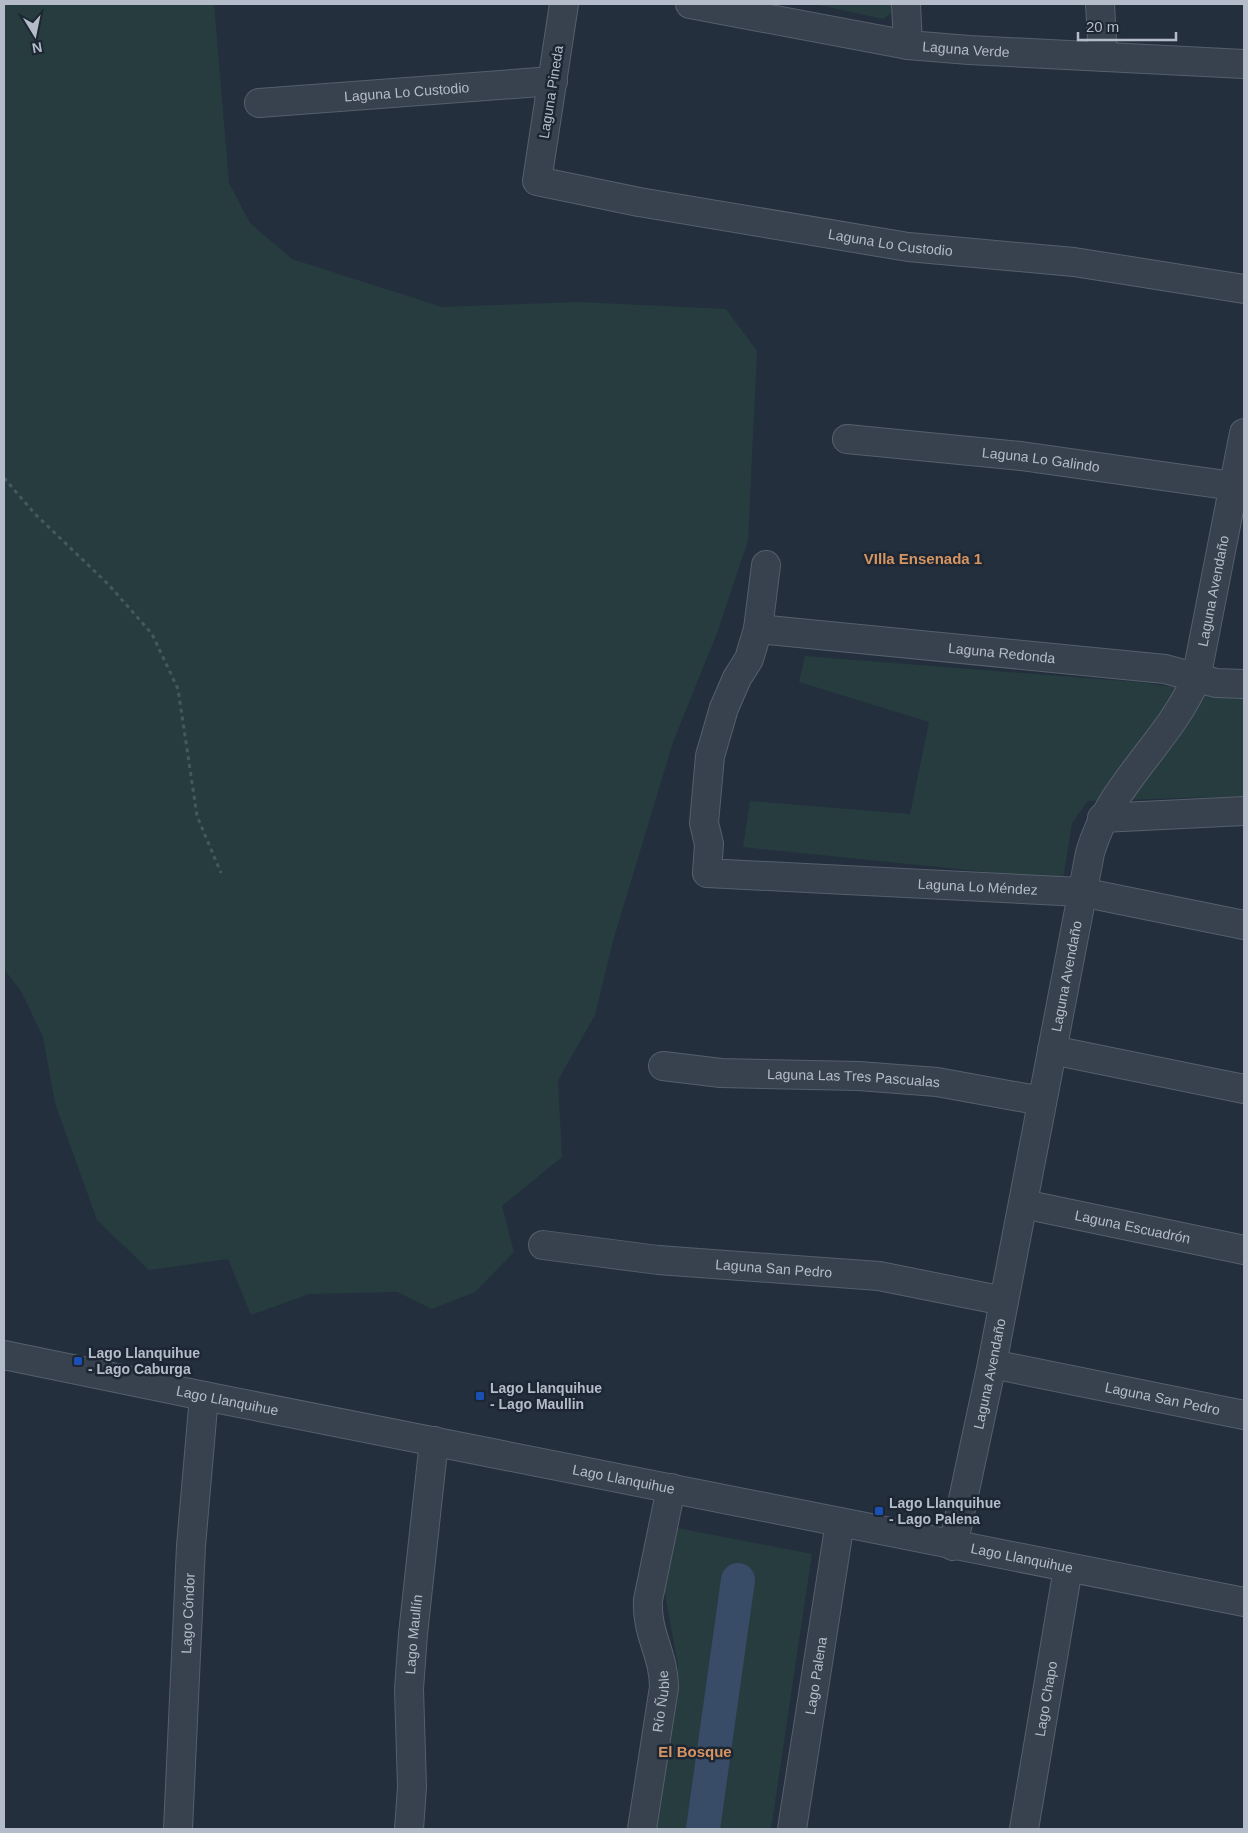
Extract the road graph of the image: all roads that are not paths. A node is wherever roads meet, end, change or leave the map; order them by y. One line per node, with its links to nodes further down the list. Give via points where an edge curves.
1 (564, 4): 8 (street, Laguna Pineda)
2 (690, 4): 5 (street, Laguna Verde)
3 (906, 4): 5 (street)
4 (1100, 4): 6 (street)
5 (908, 45): 6 (street, Laguna Verde)
6 (1103, 57): 7 (street, Laguna Verde)
7 (1244, 64)
8 (552, 81): 9 (street, Laguna Lo Custodio); 10 (street, Laguna Pineda)
9 (258, 103)
10 (538, 181): 11 (street, Laguna Lo Custodio, via 639,202 908,247 1074,262)
11 (1244, 289)
12 (1244, 433): 14 (street, Laguna Avendaño)
13 (848, 439): 14 (street, Laguna Lo Galindo, via 1021,456)
14 (1235, 503): 17 (street, Laguna Avendaño)
15 (766, 565): 16 (street)
16 (758, 629): 17 (street, Laguna Redonda, via 1165,669); 21 (street, Laguna Lo Méndez, via 749,659 724,708 710,756 704,823 709,844 707,873)
17 (1196, 678): 18 (street, Laguna Redonda); 20 (street, Laguna Avendaño, via 1182,709)
18 (1244, 684)
19 (1244, 811): 20 (street)
20 (1102, 818): 21 (street, Laguna Avendaño)
21 (1081, 892): 22 (street, Laguna Lo Méndez); 23 (street, Laguna Avendaño)
22 (1244, 925)
23 (1052, 1050): 25 (street); 26 (street, Laguna Avendaño)
24 (663, 1066): 26 (street, Laguna Las Tres Pascualas, via 721,1074 859,1076 937,1082)
25 (1244, 1089)
26 (1042, 1101): 27 (street, Laguna Avendaño)
27 (1023, 1204): 29 (street, Laguna Escuadrón); 30 (street, Laguna Avendaño)
28 (543, 1245): 30 (street, Laguna San Pedro, via 658,1260 879,1276)
29 (1244, 1250)
30 (1004, 1301): 32 (street, Laguna Avendaño)
31 (4, 1355): 33 (street, Lago Llanquihue)
32 (992, 1364): 34 (street, Laguna San Pedro); 38 (street, Laguna Avendaño)
33 (204, 1396): 35 (street, Lago Llanquihue); 41 (street, Lago Cóndor, via 191,1546)
34 (1244, 1415)
35 (434, 1441): 36 (street, Lago Llanquihue); 42 (street, Lago Maullín, via 412,1634)
36 (671, 1488): 37 (street, Lago Llanquihue); 43 (street, Río Ñuble, via 648,1600 647,1618 664,1672 664,1687)
37 (840, 1522): 38 (street, Lago Llanquihue); 44 (street, Lago Palena)
38 (953, 1546): 39 (street, Lago Llanquihue)
39 (1068, 1568): 40 (street, Lago Llanquihue); 45 (street, Lago Chapo)
40 (1244, 1602)
41 (178, 1829)
42 (409, 1829)
43 (642, 1829)
44 (792, 1829)
45 (1024, 1829)

